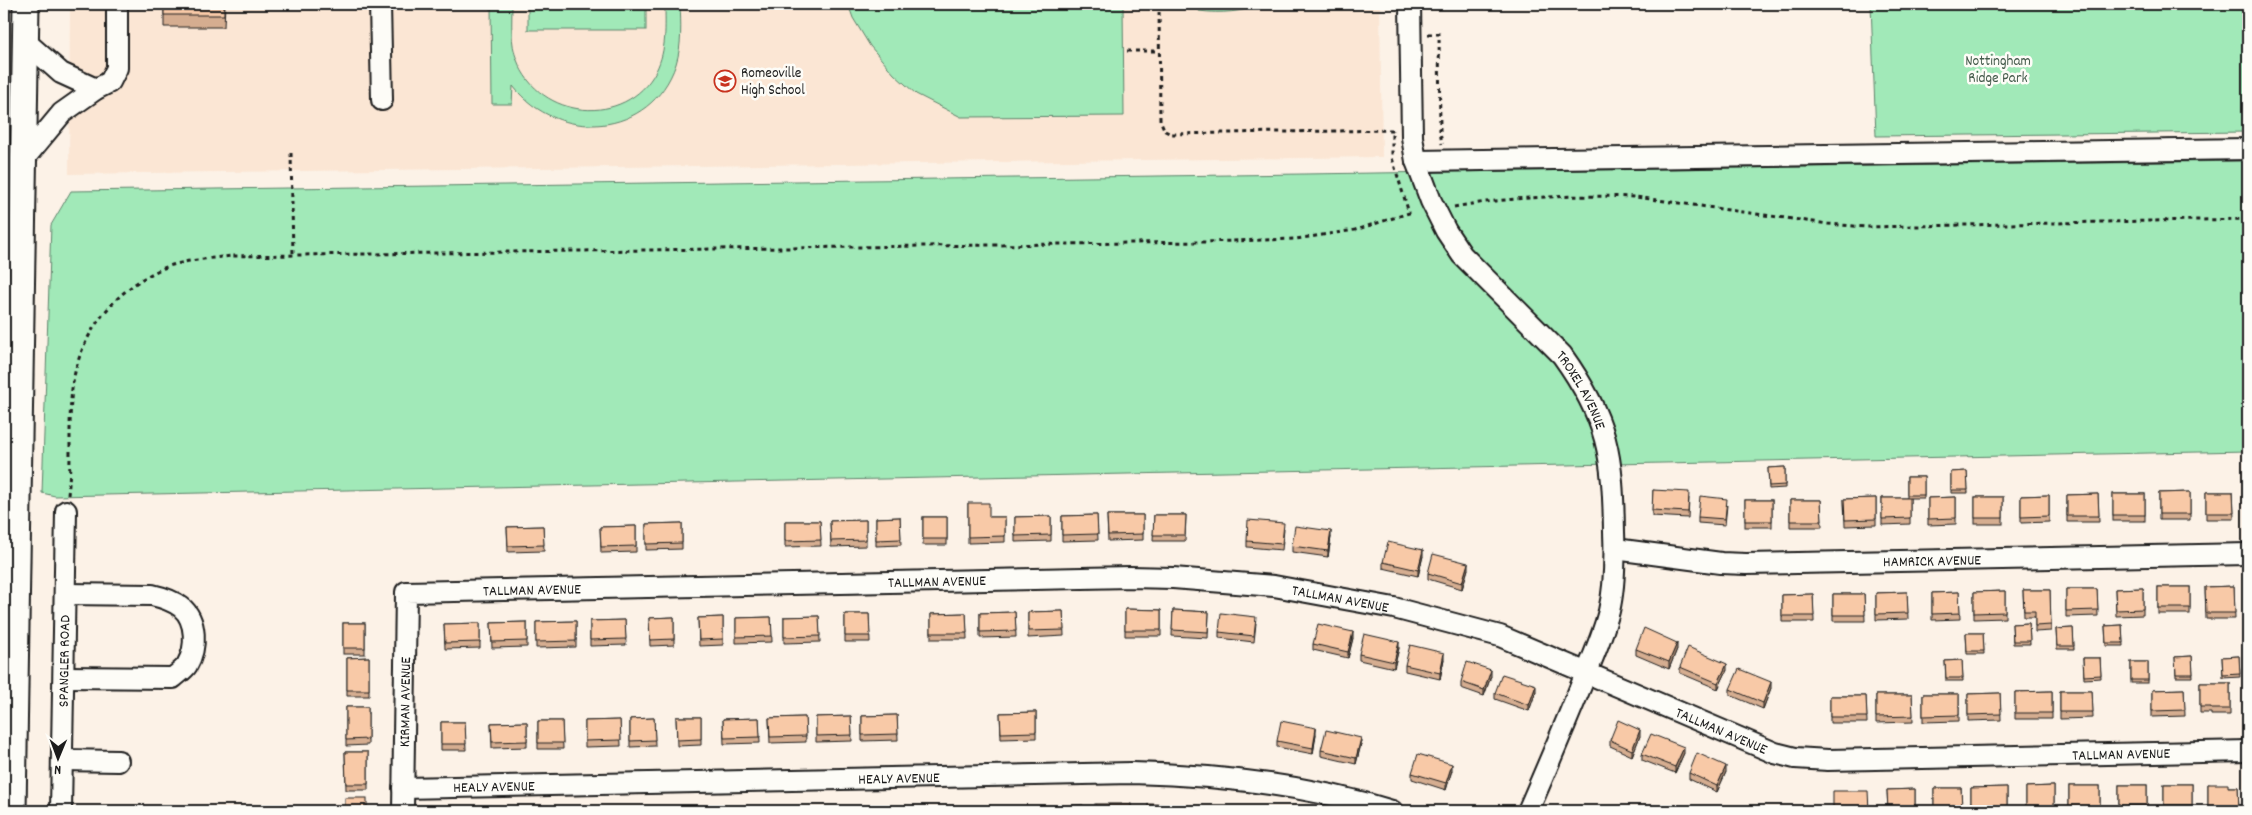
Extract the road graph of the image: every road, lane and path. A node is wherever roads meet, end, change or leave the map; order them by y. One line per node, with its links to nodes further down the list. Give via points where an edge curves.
1 (26, 4): 7 (main road)
2 (117, 4): 10 (street, via 117,68 110,82)
3 (380, 4): 11 (street)
4 (1159, 4): 9 (path)
5 (1410, 4): 6 (street, TROXEL AVENUE)
6 (1411, 34): 17 (street, TROXEL AVENUE, via 1412,137); 18 (path, via 1439,34)
7 (26, 42): 10 (street, via 61,73); 16 (main road)
8 (1127, 51): 9 (path)
9 (1159, 51): 13 (path, via 1160,120 1165,131 1171,134)
10 (96, 89): 16 (street, via 62,113)
11 (382, 100)
12 (1392, 120): 13 (path)
13 (1392, 130): 21 (path, via 1392,158 1410,213 1355,230 1296,239)
14 (2248, 149): 18 (street)
15 (291, 153): 21 (path)
16 (23, 160): 33 (main road)
17 (1416, 161): 18 (street); 23 (street, TROXEL AVENUE, via 1434,209 1462,255 1562,355 1586,391 1605,434 1611,461)
18 (1443, 161)
19 (1449, 199): 20 (path, via 1454,207 1506,199 1636,197 1866,227)
20 (2248, 220)
21 (294, 255): 22 (path, via 193,260 158,270 126,291 101,314 79,354 72,389)
22 (66, 511): 26 (street, SPANGLER ROAD)
23 (1615, 549): 24 (street, HAMRICK AVENUE, via 1746,564); 27 (street, TROXEL AVENUE, via 1609,611)
24 (2248, 554)
25 (406, 592): 27 (street, TALLMAN AVENUE, via 1173,578 1274,586 1394,608 1500,636); 32 (street, KIRMAN AVENUE)
26 (65, 594): 28 (street, SPANGLER ROAD); 28 (street, via 162,597 181,607 188,616 195,644 186,666 173,678)
27 (1586, 673): 29 (street, TALLMAN AVENUE, via 1775,753 1811,760); 37 (street, TROXEL AVENUE)
28 (64, 677): 30 (street, SPANGLER ROAD)
29 (2248, 751)
30 (62, 760): 31 (street); 34 (street, SPANGLER ROAD)
31 (118, 761)
32 (403, 788): 35 (street, KIRMAN AVENUE); 36 (street, HEALY AVENUE, via 1132,773 1269,784)
33 (13, 811)
34 (61, 811)
35 (403, 811)
36 (1392, 811)
37 (1528, 811)

